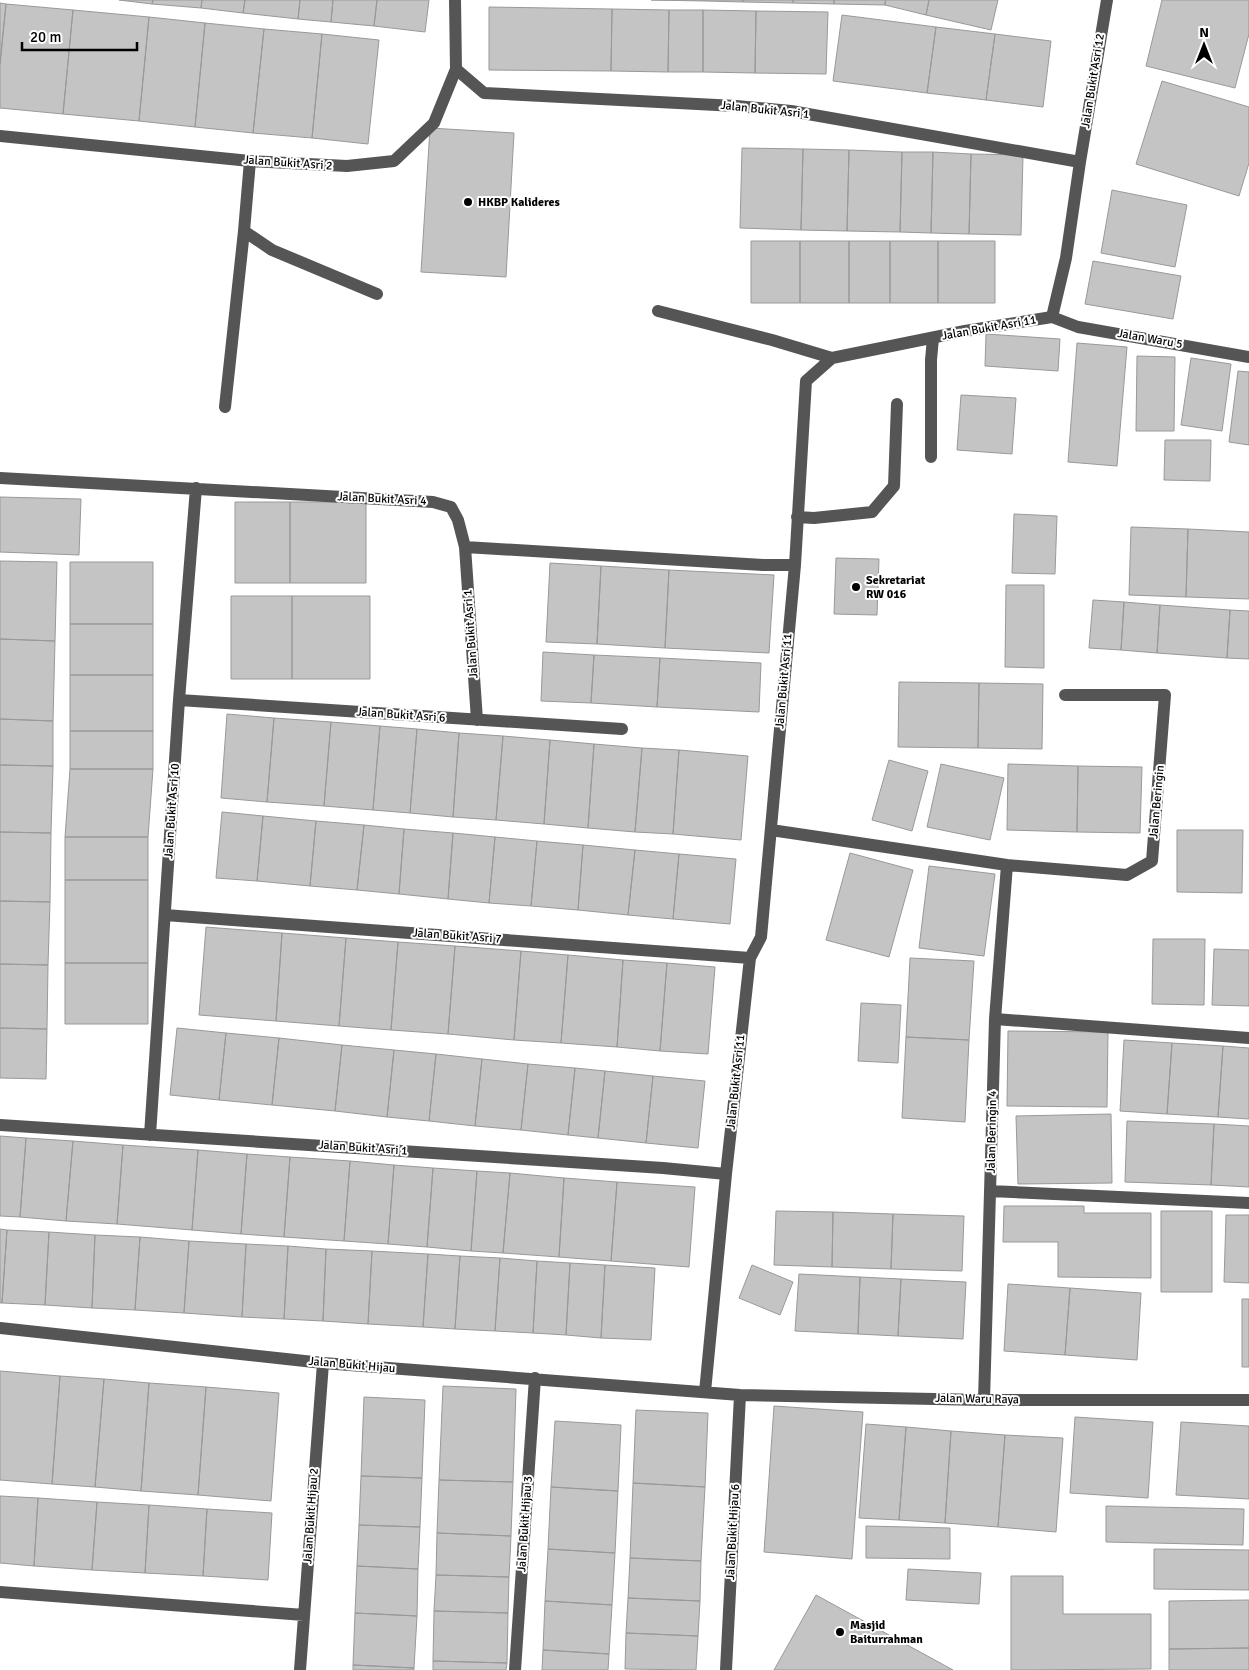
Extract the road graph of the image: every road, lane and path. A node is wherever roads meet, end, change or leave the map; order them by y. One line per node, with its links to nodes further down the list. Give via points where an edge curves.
1 (455, 0): 3 (street, Jalan Bukit Asri 2)
2 (1106, 0): 6 (street, Jalan Bukit Asri 12)
3 (456, 69): 5 (street, Jalan Bukit Asri 2, via 434,123 394,161 347,166); 6 (street, Jalan Bukit Asri 1, via 484,93 791,110)
4 (0, 136): 5 (street, Jalan Bukit Asri 2)
5 (250, 161): 7 (street)
6 (1080, 162): 10 (street, Jalan Bukit Asri 11, via 1066,258)
7 (244, 231): 8 (street, via 272,250); 15 (street)
8 (376, 294)
9 (658, 311): 13 (street)
10 (1052, 317): 11 (street, Jalan Bukit Asri 11); 12 (street, Jalan Waru 5, via 1078,327)
11 (933, 338): 13 (street, Jalan Bukit Asri 11); 16 (street)
12 (1249, 357)
13 (832, 358): 19 (street, Jalan Bukit Asri 11, via 806,381)
14 (897, 404): 19 (street, via 894,486 872,512)
15 (225, 407)
16 (931, 457)
17 (0, 478): 18 (street, Jalan Bukit Asri 4)
18 (196, 488): 20 (street, Jalan Bukit Asri 4, via 433,502 451,508 458,520); 23 (street, Jalan Bukit Asri 10)
19 (797, 517): 21 (street, Jalan Bukit Asri 11)
20 (465, 548): 21 (street); 24 (street, Jalan Bukit Asri 1)
21 (795, 565): 26 (street, Jalan Bukit Asri 11)
22 (1065, 695): 27 (street, Jalan Beringin, via 1165,694 1152,861 1127,875)
23 (179, 700): 24 (street, Jalan Bukit Asri 6); 28 (street, Jalan Bukit Asri 10)
24 (477, 720): 25 (street, Jalan Bukit Asri 6)
25 (622, 729)
26 (771, 830): 27 (street); 29 (street, Jalan Bukit Asri 11, via 761,937)
27 (1007, 865): 30 (street, Jalan Beringin 4)
28 (165, 915): 29 (street, Jalan Bukit Asri 7); 33 (street, Jalan Bukit Asri 10)
29 (750, 958): 34 (street, Jalan Bukit Asri 11)
30 (995, 1019): 31 (street); 35 (street, Jalan Beringin 4)
31 (1249, 1038)
32 (0, 1125): 33 (street, Jalan Bukit Asri 1)
33 (150, 1135): 34 (street, Jalan Bukit Asri 1)
34 (726, 1174): 40 (street, Jalan Bukit Asri 11)
35 (990, 1191): 36 (street); 42 (street, Jalan Beringin 4)
36 (1249, 1203)
37 (0, 1328): 38 (street, Jalan Bukit Hijau)
38 (323, 1363): 39 (street, Jalan Bukit Hijau); 45 (street, Jalan Bukit Hijau 2)
39 (534, 1378): 40 (street, Jalan Bukit Hijau); 47 (street, Jalan Bukit Hijau 3)
40 (705, 1392): 41 (street, Jalan Waru Raya)
41 (740, 1395): 42 (street, Jalan Waru Raya); 48 (street, Jalan Bukit Hijau 6)
42 (984, 1400): 43 (street, Jalan Waru Raya)
43 (1249, 1400)
44 (0, 1592): 45 (street)
45 (304, 1615): 46 (street, Jalan Bukit Hijau 2)
46 (300, 1670)
47 (515, 1670)
48 (726, 1670)

